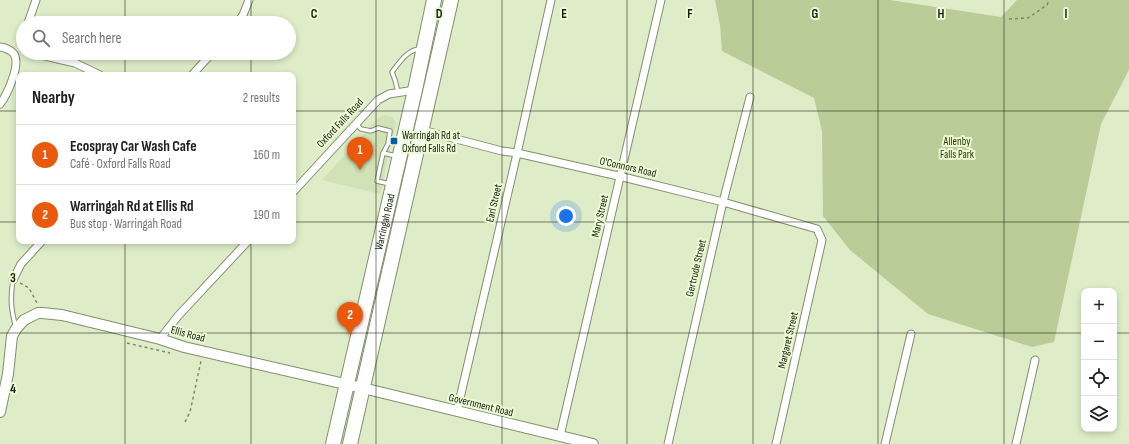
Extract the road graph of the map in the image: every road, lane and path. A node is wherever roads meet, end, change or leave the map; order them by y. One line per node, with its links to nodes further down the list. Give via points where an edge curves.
1 (36, 0): 8 (street)
2 (249, 0): 9 (street)
3 (434, 0): 12 (highway, Warringah Road)
4 (451, 0): 22 (highway, Warringah Road)
5 (551, 0): 24 (street, Earl Street)
6 (661, 0): 26 (street, Mary Street)
7 (1049, 0): 10 (path, via 1047,6 1028,18)
8 (30, 16)
9 (242, 16)
10 (1009, 20)
11 (0, 47): 20 (street, via 10,50 16,60 14,74)
12 (424, 49): 17 (highway, Warringah Road); 18 (lane, via 416,49 403,58 392,72)
13 (62, 60): 15 (street)
14 (206, 60): 16 (street)
15 (94, 72)
16 (195, 72)
17 (415, 90): 18 (street, Oxford Falls Road); 25 (highway, Warringah Road)
18 (398, 92): 21 (street, Oxford Falls Road, via 378,100)
19 (750, 97): 29 (street, Gertrude Street)
20 (0, 104)
21 (356, 124): 23 (lane, via 361,129 370,131 378,128 390,131 388,144); 28 (street, Oxford Falls Road)
22 (422, 130): 24 (street, O'Connors Road); 43 (highway, Warringah Road)
23 (383, 153): 25 (lane); 27 (lane, via 377,181)
24 (517, 153): 26 (street, O'Connors Road); 45 (street, Earl Street)
25 (399, 156): 27 (highway, Warringah Road)
26 (620, 176): 29 (street, O'Connors Road); 47 (street, Mary Street)
27 (393, 185): 42 (highway, Warringah Road)
28 (296, 189)
29 (723, 202): 30 (street, O'Connors Road, via 817,229); 51 (street, Gertrude Street)
30 (822, 240): 52 (street, Margaret Street)
31 (39, 244): 33 (street, via 21,264)
32 (245, 244): 37 (street)
33 (13, 280): 34 (path, via 29,288); 35 (lane, via 11,294)
34 (36, 303)
35 (16, 329): 37 (street, Ellis Road, via 24,320 42,313 62,315); 44 (street, via 12,336 8,374)
36 (911, 334): 53 (street)
37 (160, 339): 42 (street, Ellis Road, via 184,347)
38 (127, 343): 39 (path)
39 (171, 353)
40 (201, 360): 46 (path, via 190,412)
41 (1035, 360): 54 (street)
42 (347, 385): 43 (street, Ellis Road); 48 (highway, Warringah Road)
43 (362, 388): 45 (street, Government Road); 49 (highway, Warringah Road)
44 (0, 411)
45 (457, 411): 47 (street, Government Road)
46 (185, 422)
47 (560, 436): 50 (street, Government Road)
48 (333, 444)
49 (350, 444)
50 (593, 444)
51 (668, 444)
52 (776, 444)
53 (885, 444)
54 (1016, 444)

